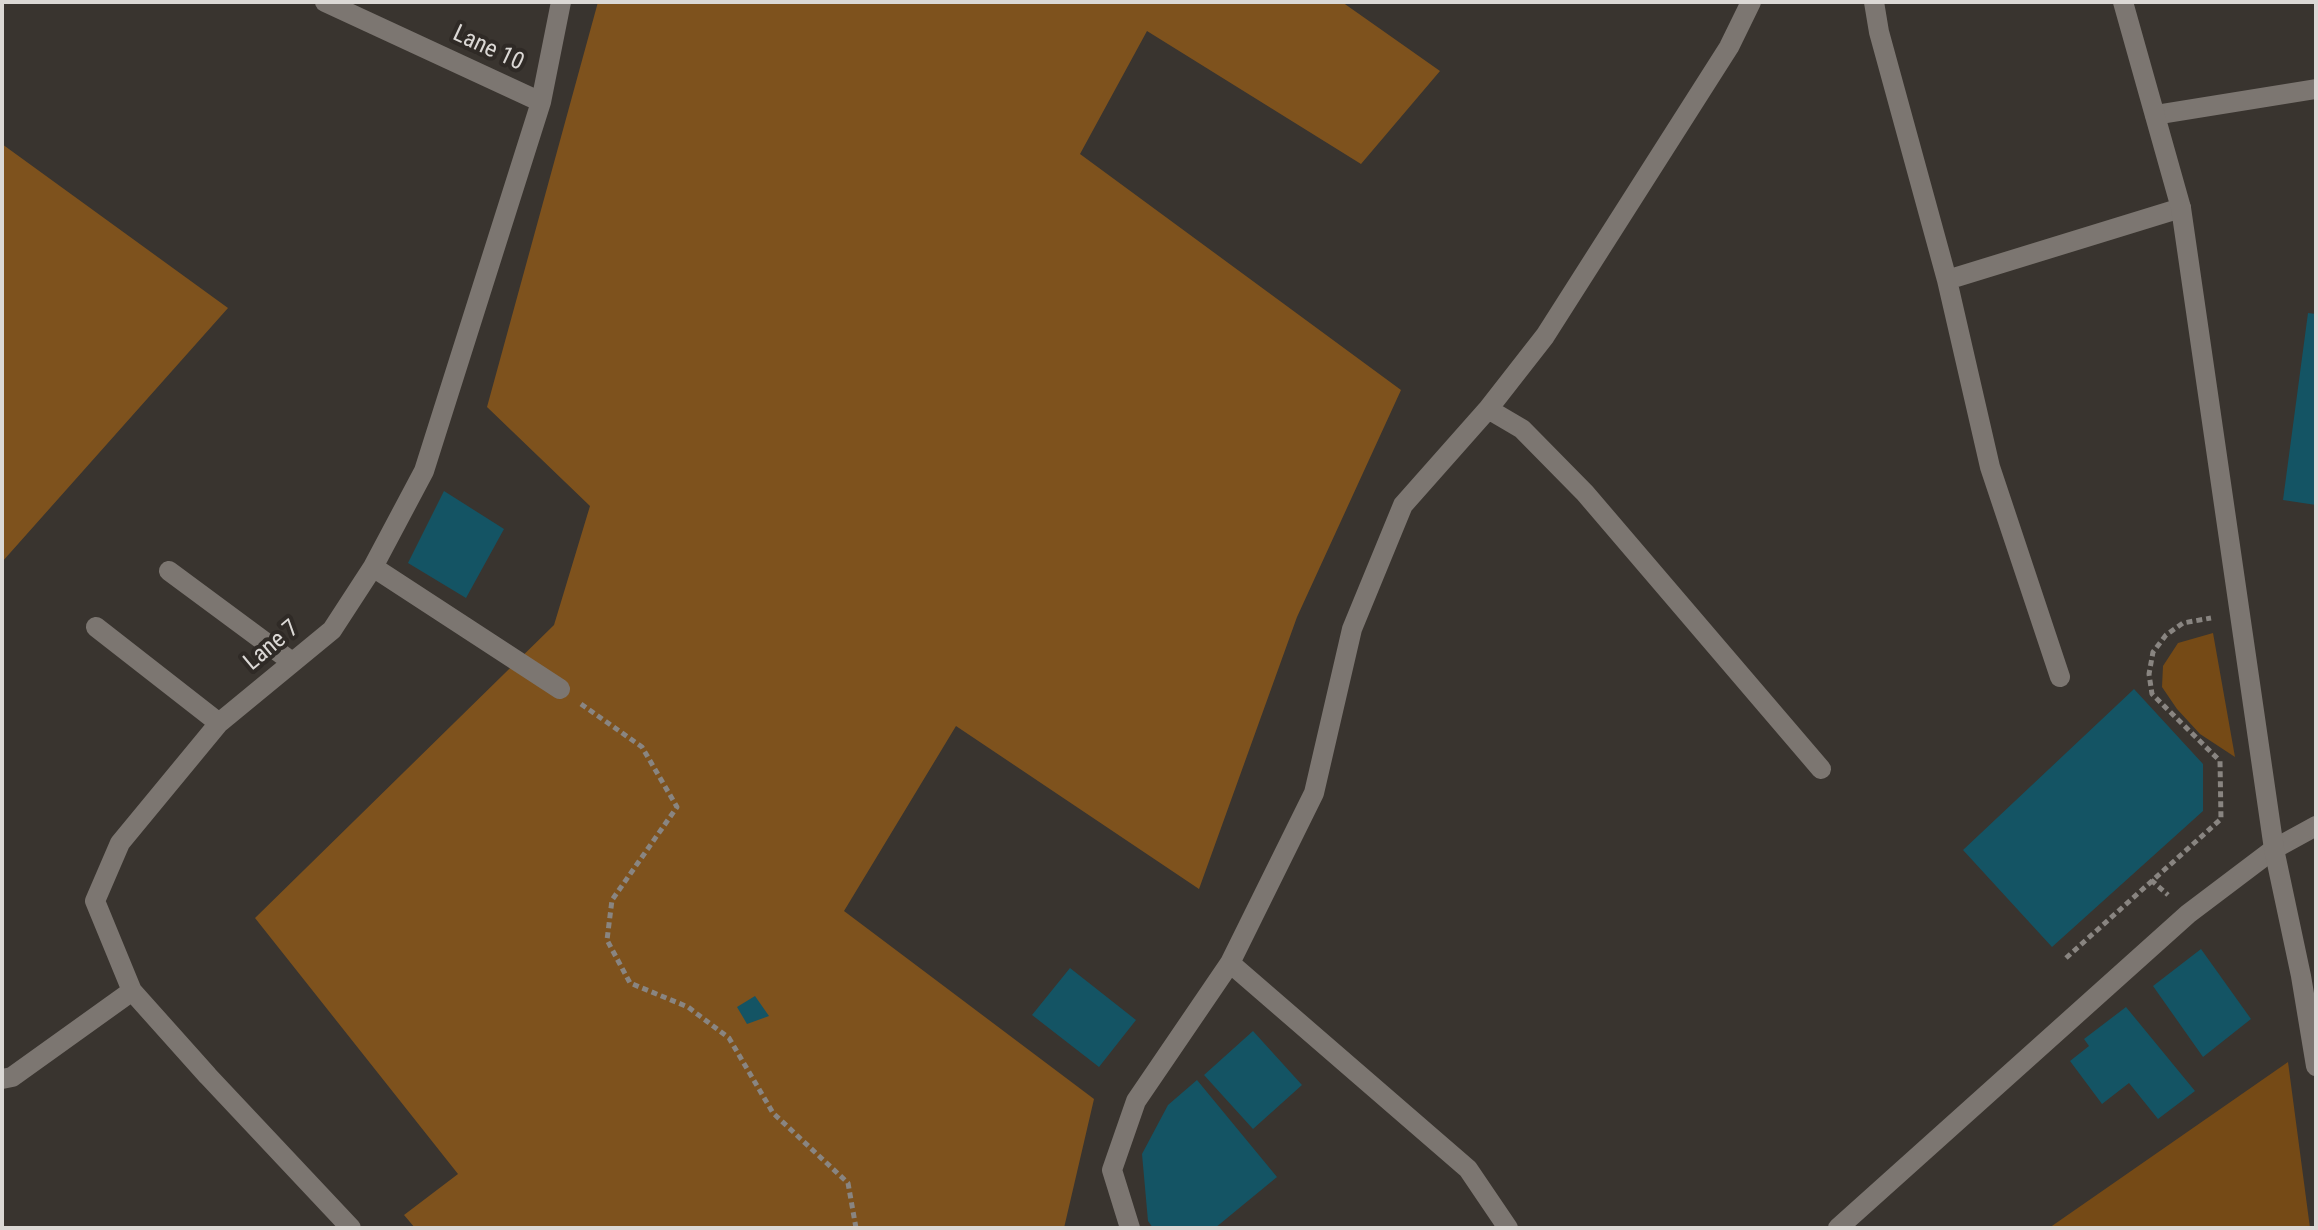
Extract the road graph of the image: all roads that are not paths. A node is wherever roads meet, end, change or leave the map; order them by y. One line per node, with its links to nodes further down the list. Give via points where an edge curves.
1 (325, 2): 7 (street, Lane 10)
2 (561, 2): 7 (street, Lane 7)
3 (1751, 2): 11 (street, via 1729,47 1545,336)
4 (1874, 2): 10 (street)
5 (2123, 2): 8 (street)
6 (2316, 89): 8 (street)
7 (541, 102): 12 (street, Lane 7, via 424,471)
8 (2155, 115): 9 (street)
9 (2181, 208): 10 (street); 21 (street)
10 (1947, 280): 16 (street, via 1990,467)
11 (1488, 409): 19 (street, via 1522,429 1585,493); 22 (street, via 1403,505 1352,629 1314,793)
12 (373, 567): 15 (street, Lane 7, via 332,630); 17 (street)
13 (169, 571): 15 (street)
14 (96, 627): 18 (street)
15 (292, 662): 18 (street, Lane 7)
16 (2060, 677)
17 (560, 689)
18 (219, 723): 24 (street, Lane 7, via 120,843 95,901)
19 (1821, 769)
20 (2316, 826): 21 (street)
21 (2274, 849): 23 (street); 30 (street, via 2188,914)
22 (1230, 963): 28 (street, via 1136,1101 1112,1170); 29 (street, via 1468,1169)
23 (2309, 972): 25 (street)
24 (132, 991): 26 (street); 27 (street, Lane 7)
25 (2316, 1066)
26 (5, 1075)
27 (351, 1228)
28 (1130, 1228)
29 (1508, 1228)
30 (1838, 1228)

